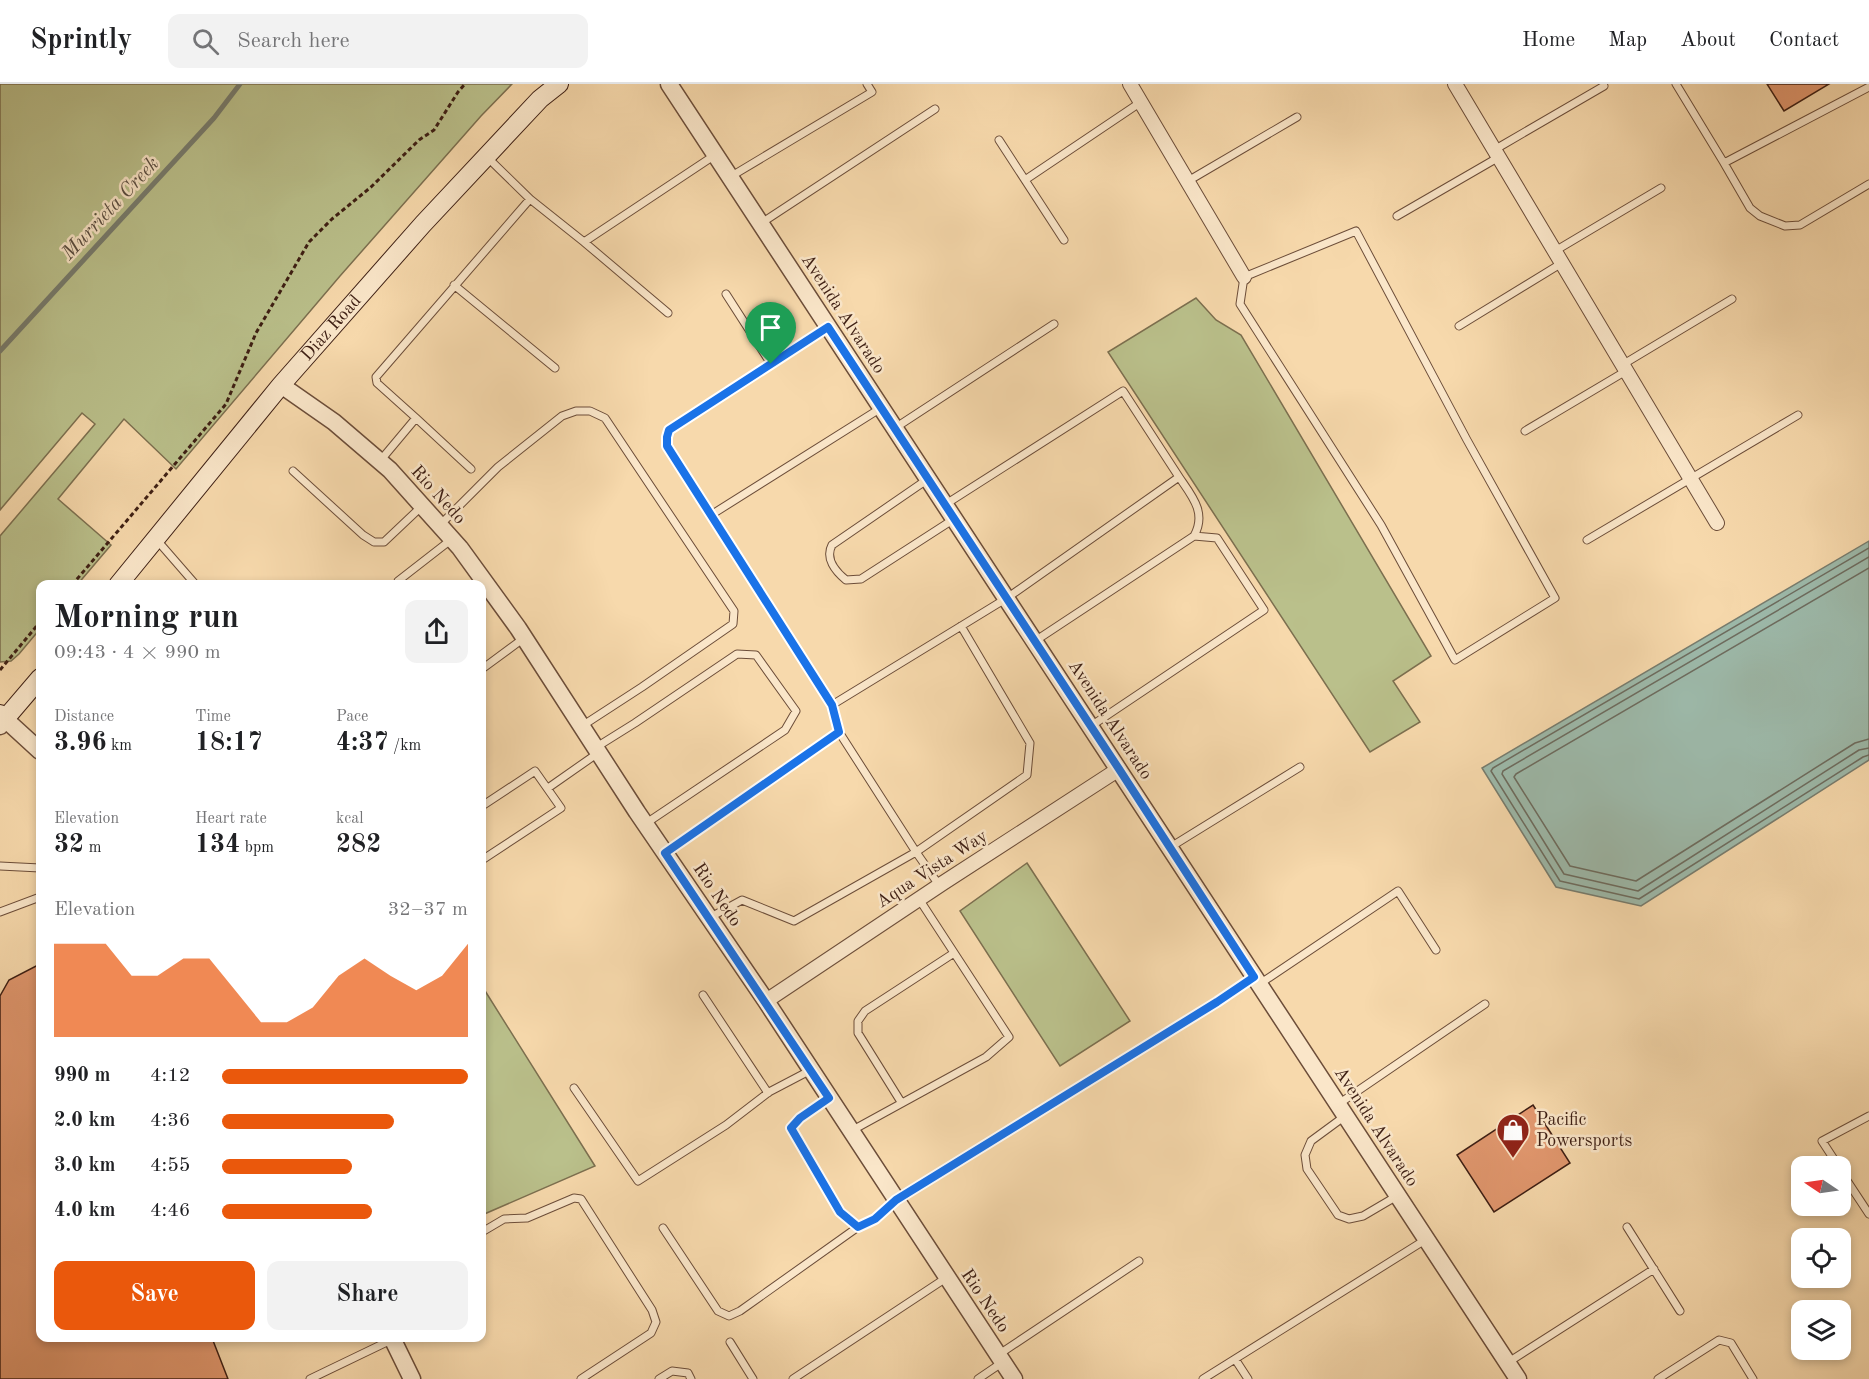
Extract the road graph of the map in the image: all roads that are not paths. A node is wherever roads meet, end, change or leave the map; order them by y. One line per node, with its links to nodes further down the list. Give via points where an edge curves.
1 (559, 84): 15 (main road, Diaz Road)
2 (669, 84): 14 (street, Avenida Alvarado)
3 (867, 84): 17 (lane, via 872,92)
4 (1130, 84): 9 (street)
5 (1455, 84): 13 (street)
6 (1676, 84): 16 (lane)
7 (1604, 86): 13 (lane)
8 (1869, 87): 16 (lane)
9 (1141, 102): 18 (lane); 19 (street)
10 (935, 109): 24 (lane)
11 (1297, 117): 19 (lane)
12 (999, 140): 18 (lane)
13 (1496, 154): 23 (lane); 27 (street)
14 (715, 156): 17 (street, Avenida Alvarado); 26 (lane)
15 (486, 157): 22 (lane); 39 (main road, Diaz Road)
16 (1724, 163): 20 (lane, via 1750,207 1760,216 1785,226 1800,225)
17 (729, 177): 24 (street, Avenida Alvarado)
18 (1025, 180): 25 (lane)
19 (1188, 181): 28 (street)
20 (1869, 184)
21 (1661, 188): 27 (lane)
22 (530, 199): 26 (lane); 29 (lane)
23 (1397, 216)
24 (760, 224): 35 (street, Avenida Alvarado)
25 (1064, 240)
26 (584, 242): 32 (lane)
27 (1558, 257): 34 (lane); 38 (street)
28 (1244, 277): 28 (lane, via 1356,231 1555,598 1455,660 1381,525 1240,304)
29 (454, 285): 37 (lane); 42 (lane, via 376,376 377,384)
30 (726, 294): 36 (lane)
31 (1732, 299): 38 (lane)
32 (668, 313)
33 (1054, 324): 43 (lane)
34 (1459, 326)
35 (828, 327): 36 (lane); 40 (street, Avenida Alvarado)
36 (771, 364): 53 (lane, via 669,430 667,446)
37 (555, 368)
38 (1624, 368): 44 (lane); 49 (street)
39 (281, 385): 45 (street, Rio Nedo); 57 (main road, Diaz Road)
40 (881, 408): 43 (street, Avenida Alvarado); 53 (lane)
41 (1798, 415): 49 (lane)
42 (416, 418): 45 (lane); 46 (lane)
43 (895, 428): 50 (street, Avenida Alvarado)
44 (1526, 431)
45 (380, 461): 51 (street, Rio Nedo)
46 (471, 469)
47 (293, 471): 51 (lane, via 374,542 384,542)
48 (1179, 477): 52 (lane, via 1123,391); 56 (lane, via 1197,504 1198,529); 65 (lane)
49 (1690, 478): 54 (street); 59 (lane)
50 (928, 479): 52 (street, Avenida Alvarado); 52 (lane, via 832,545 828,554 831,561 846,580 861,579)
51 (423, 506): 55 (street, Rio Nedo)
52 (950, 511): 65 (street, Avenida Alvarado)
53 (711, 515): 71 (lane)
54 (1717, 523)
55 (440, 525): 58 (street, Rio Nedo); 73 (lane, via 498,467 562,416 590,411 605,418 734,611 733,624)
56 (1194, 536): 68 (lane); 74 (lane, via 1217,538 1264,610)
57 (155, 538): 60 (main road, Diaz Road); 61 (lane)
58 (452, 539): 62 (lane); 63 (street, Rio Nedo)
59 (1587, 540)
60 (122, 580)
61 (192, 580)
62 (399, 580)
63 (482, 580)
64 (486, 586): 67 (street, Rio Nedo)
65 (1007, 598): 66 (lane); 68 (street, Avenida Alvarado)
66 (960, 627): 71 (lane); 84 (lane, via 1030,742 1027,775)
67 (524, 638): 69 (lane); 73 (street, Rio Nedo)
68 (1035, 640): 74 (street, Avenida Alvarado)
69 (486, 666)
70 (36, 682): 72 (main road)
71 (832, 705): 75 (lane)
72 (2, 720): 76 (street)
73 (582, 726): 77 (street, Rio Nedo)
74 (1091, 726): 79 (street, Avenida Alvarado)
75 (839, 732): 84 (lane); 85 (lane)
76 (36, 748)
77 (597, 750): 80 (lane); 82 (street, Rio Nedo); 82 (lane, via 737,654 756,655 796,711 785,730)
78 (1300, 767): 83 (lane)
79 (1119, 769): 83 (street, Avenida Alvarado); 89 (street, Aqua Vista Way)
80 (548, 788): 81 (lane, via 535,771); 86 (lane, via 561,807)
81 (486, 803)
82 (645, 824): 85 (street, Rio Nedo)
83 (1169, 848): 96 (street, Avenida Alvarado)
84 (916, 852): 89 (lane); 93 (lane, via 794,921 742,900)
85 (665, 853): 93 (street, Rio Nedo)
86 (486, 857)
87 (0, 866): 88 (lane)
88 (36, 868)
89 (939, 885): 91 (street, Aqua Vista Way)
90 (36, 898): 92 (lane)
91 (919, 899): 95 (lane); 98 (street, Aqua Vista Way)
92 (0, 912)
93 (709, 918): 98 (street, Rio Nedo)
94 (1436, 950): 96 (lane, via 1398,891)
95 (954, 953): 104 (lane, via 865,1011 858,1021 858,1033); 104 (lane, via 1009,1037 986,1057)
96 (1256, 981): 105 (street, Avenida Alvarado); 111 (lane)
97 (703, 995): 102 (lane)
98 (766, 1001): 100 (street, Rio Nedo)
99 (1485, 1004): 105 (lane)
100 (811, 1070): 102 (lane); 103 (street, Rio Nedo)
101 (574, 1088): 102 (lane, via 638,1181)
102 (768, 1093)
103 (829, 1098): 107 (street, Rio Nedo); 113 (lane, via 791,1128 840,1212)
104 (901, 1102): 107 (lane)
105 (1341, 1110): 110 (street, Avenida Alvarado); 110 (lane, via 1311,1141 1305,1155 1308,1169 1338,1215 1349,1219 1363,1216)
106 (1869, 1116): 108 (lane, via 1822,1141)
107 (851, 1131): 111 (street, Rio Nedo)
108 (1832, 1156)
109 (1851, 1185): 112 (lane)
110 (1397, 1196): 117 (street, Avenida Alvarado)
111 (896, 1200): 113 (lane, via 875,1219); 120 (street, Rio Nedo)
112 (1869, 1214)
113 (858, 1227): 115 (lane, via 729,1316 717,1311)
114 (1627, 1227): 119 (lane)
115 (663, 1228)
116 (486, 1230): 130 (lane, via 504,1219 527,1218 574,1198 581,1199 652,1310 656,1322 651,1333)
117 (1426, 1240): 126 (lane); 127 (street, Avenida Alvarado)
118 (1139, 1261): 125 (lane)
119 (1654, 1269): 121 (lane); 127 (lane)
120 (946, 1277): 125 (street, Rio Nedo); 134 (lane)
121 (1680, 1311)
122 (384, 1342): 128 (lane)
123 (394, 1342): 129 (street)
124 (730, 1342): 133 (lane)
125 (1001, 1359): 135 (lane); 136 (street, Rio Nedo)
126 (1236, 1359): 137 (lane); 138 (lane)
127 (1507, 1363): 139 (street, Avenida Alvarado)
128 (310, 1379)
129 (412, 1379)
130 (581, 1379)
131 (659, 1379): 132 (lane, via 672,1371 688,1373)
132 (691, 1379)
133 (753, 1379)
134 (793, 1379)
135 (978, 1379)
136 (1014, 1379)
137 (1203, 1379)
138 (1248, 1379)
139 (1518, 1379)
140 (1658, 1379): 141 (lane, via 1719,1340 1731,1343)
141 (1753, 1379)

